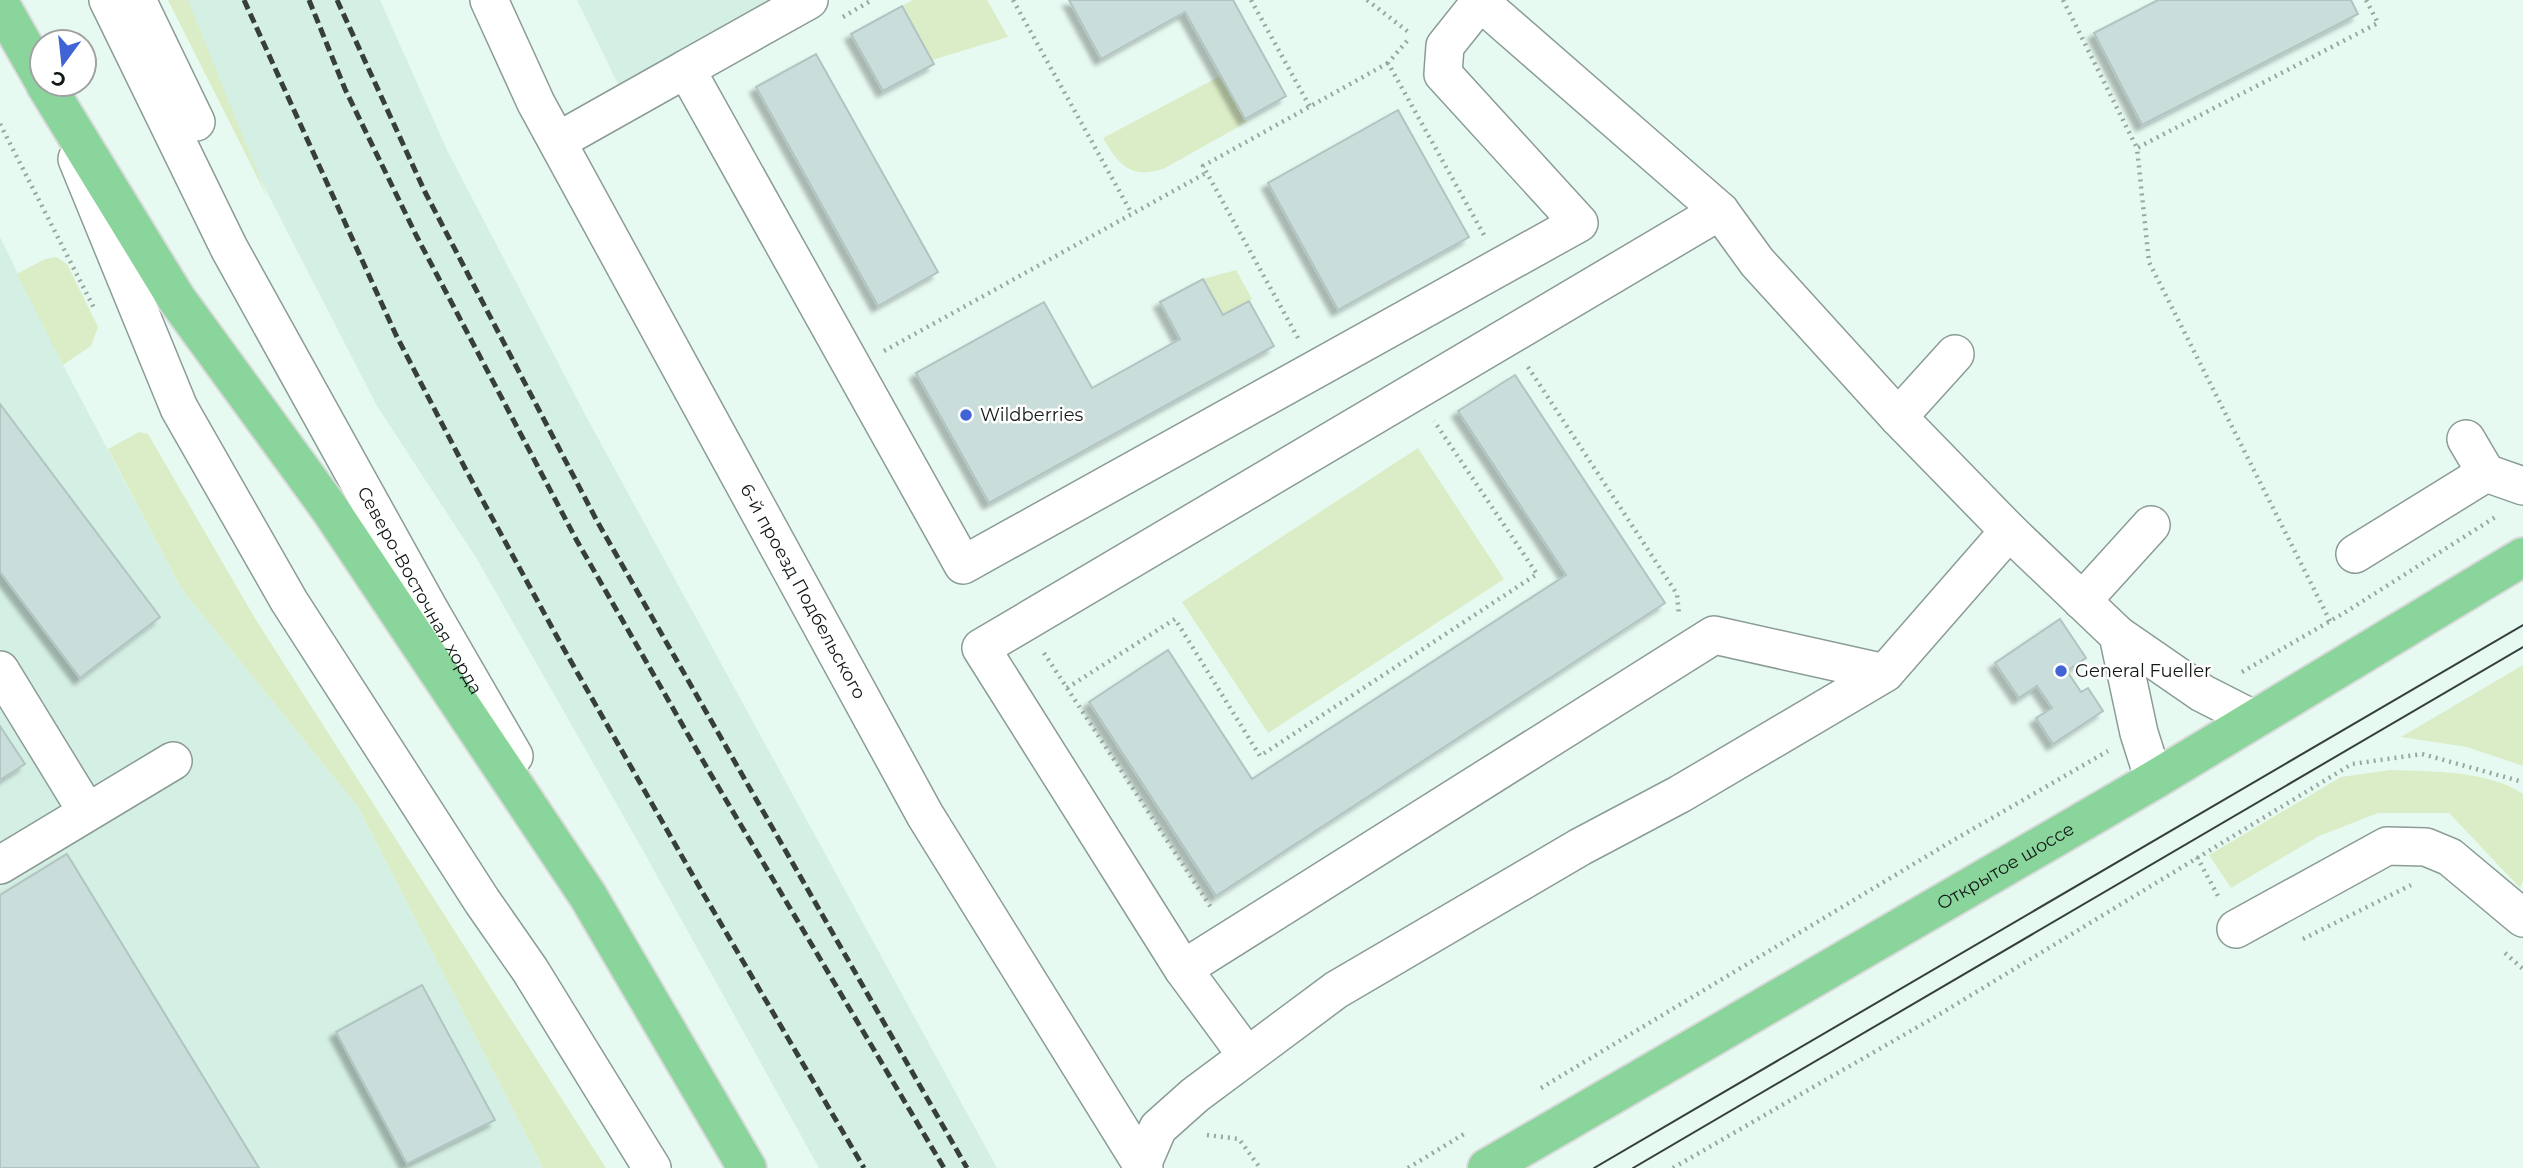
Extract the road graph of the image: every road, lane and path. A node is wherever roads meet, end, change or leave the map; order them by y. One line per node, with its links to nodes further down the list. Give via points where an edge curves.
1 (107, 0): 71 (street, Северо-Восточная хорда, via 229,248 429,609)
2 (137, 0): 25 (street)
3 (489, 0): 20 (street, 6-й проезд Подбельского)
4 (809, 0): 16 (street)
5 (1013, 0): 24 (path)
6 (1251, 0): 19 (path)
7 (1367, 0): 13 (path)
8 (2063, 0): 21 (path)
9 (2365, 0): 21 (path, via 2378,23)
10 (1479, 1): 23 (street); 26 (street, via 1445,46 1443,74 1578,223)
11 (0, 4): 14 (main road, Северо-Восточная хорда)
12 (1420, 26): 13 (path)
13 (1412, 35): 15 (path)
14 (28, 53)
15 (1388, 63): 19 (path); 26 (path)
16 (686, 69): 20 (street); 29 (street)
17 (52, 98): 69 (street, via 180,408 289,601 530,970)
18 (55, 98): 70 (main road, Северо-Восточная хорда, via 176,298 329,508 588,896)
19 (1310, 107): 22 (path, via 1203,166)
20 (558, 141): 68 (street, 6-й проезд Подбельского, via 925,814)
21 (2137, 148): 41 (path, via 2149,262)
22 (1206, 173): 24 (path); 30 (path)
23 (1720, 211): 27 (street); 32 (street, via 1757,262)
24 (1132, 214): 29 (path)
25 (255, 246)
26 (1501, 266): 30 (street)
27 (1507, 337): 42 (street); 43 (path, via 1676,594 1679,619)
28 (1955, 354): 32 (street)
29 (853, 369): 30 (street, via 963,565)
30 (1315, 369)
31 (1445, 413): 48 (path, via 1433,420 1537,573 1260,756 1175,620)
32 (1898, 417): 37 (street)
33 (2466, 439): 34 (street)
34 (2486, 474): 35 (street); 38 (street)
35 (2515, 498): 41 (path)
36 (2151, 525): 40 (street)
37 (2009, 531): 40 (street); 47 (street)
38 (2355, 554)
39 (2523, 557): 49 (main road, Открытое шоссе)
40 (2082, 601): 44 (street)
41 (2330, 621): 45 (path)
42 (1024, 622): 48 (path); 63 (street, via 981,648)
43 (1714, 635): 47 (street); 63 (street)
44 (2118, 635): 49 (street, via 2202,693); 51 (street)
45 (2264, 660)
46 (0, 670): 53 (street)
47 (1885, 673): 64 (street, via 1336,990)
48 (1067, 688): 57 (path)
49 (2253, 719): 51 (main road, Открытое шоссе)
50 (173, 761): 53 (street)
51 (2154, 780): 74 (main road, Открытое шоссе)
52 (2523, 782): 75 (path, via 2422,754 2352,764 1940,1014)
53 (87, 812): 55 (street)
54 (1952, 841): 65 (path)
55 (0, 865)
56 (2412, 885): 60 (path)
57 (1216, 915)
58 (2523, 918): 59 (street, via 2450,857 2426,846 2387,846)
59 (2236, 929)
60 (2293, 944)
61 (2504, 952): 62 (path)
62 (2523, 969)
63 (1183, 970): 64 (street)
64 (1247, 1056): 68 (street, via 1158,1128)
65 (1538, 1090)
66 (1467, 1132): 73 (path)
67 (1239, 1139): 72 (path)
68 (1143, 1166)
69 (652, 1168)
70 (747, 1168)
71 (755, 1168)
72 (1260, 1168)
73 (1408, 1168)
74 (1486, 1168)
75 (1673, 1168)

